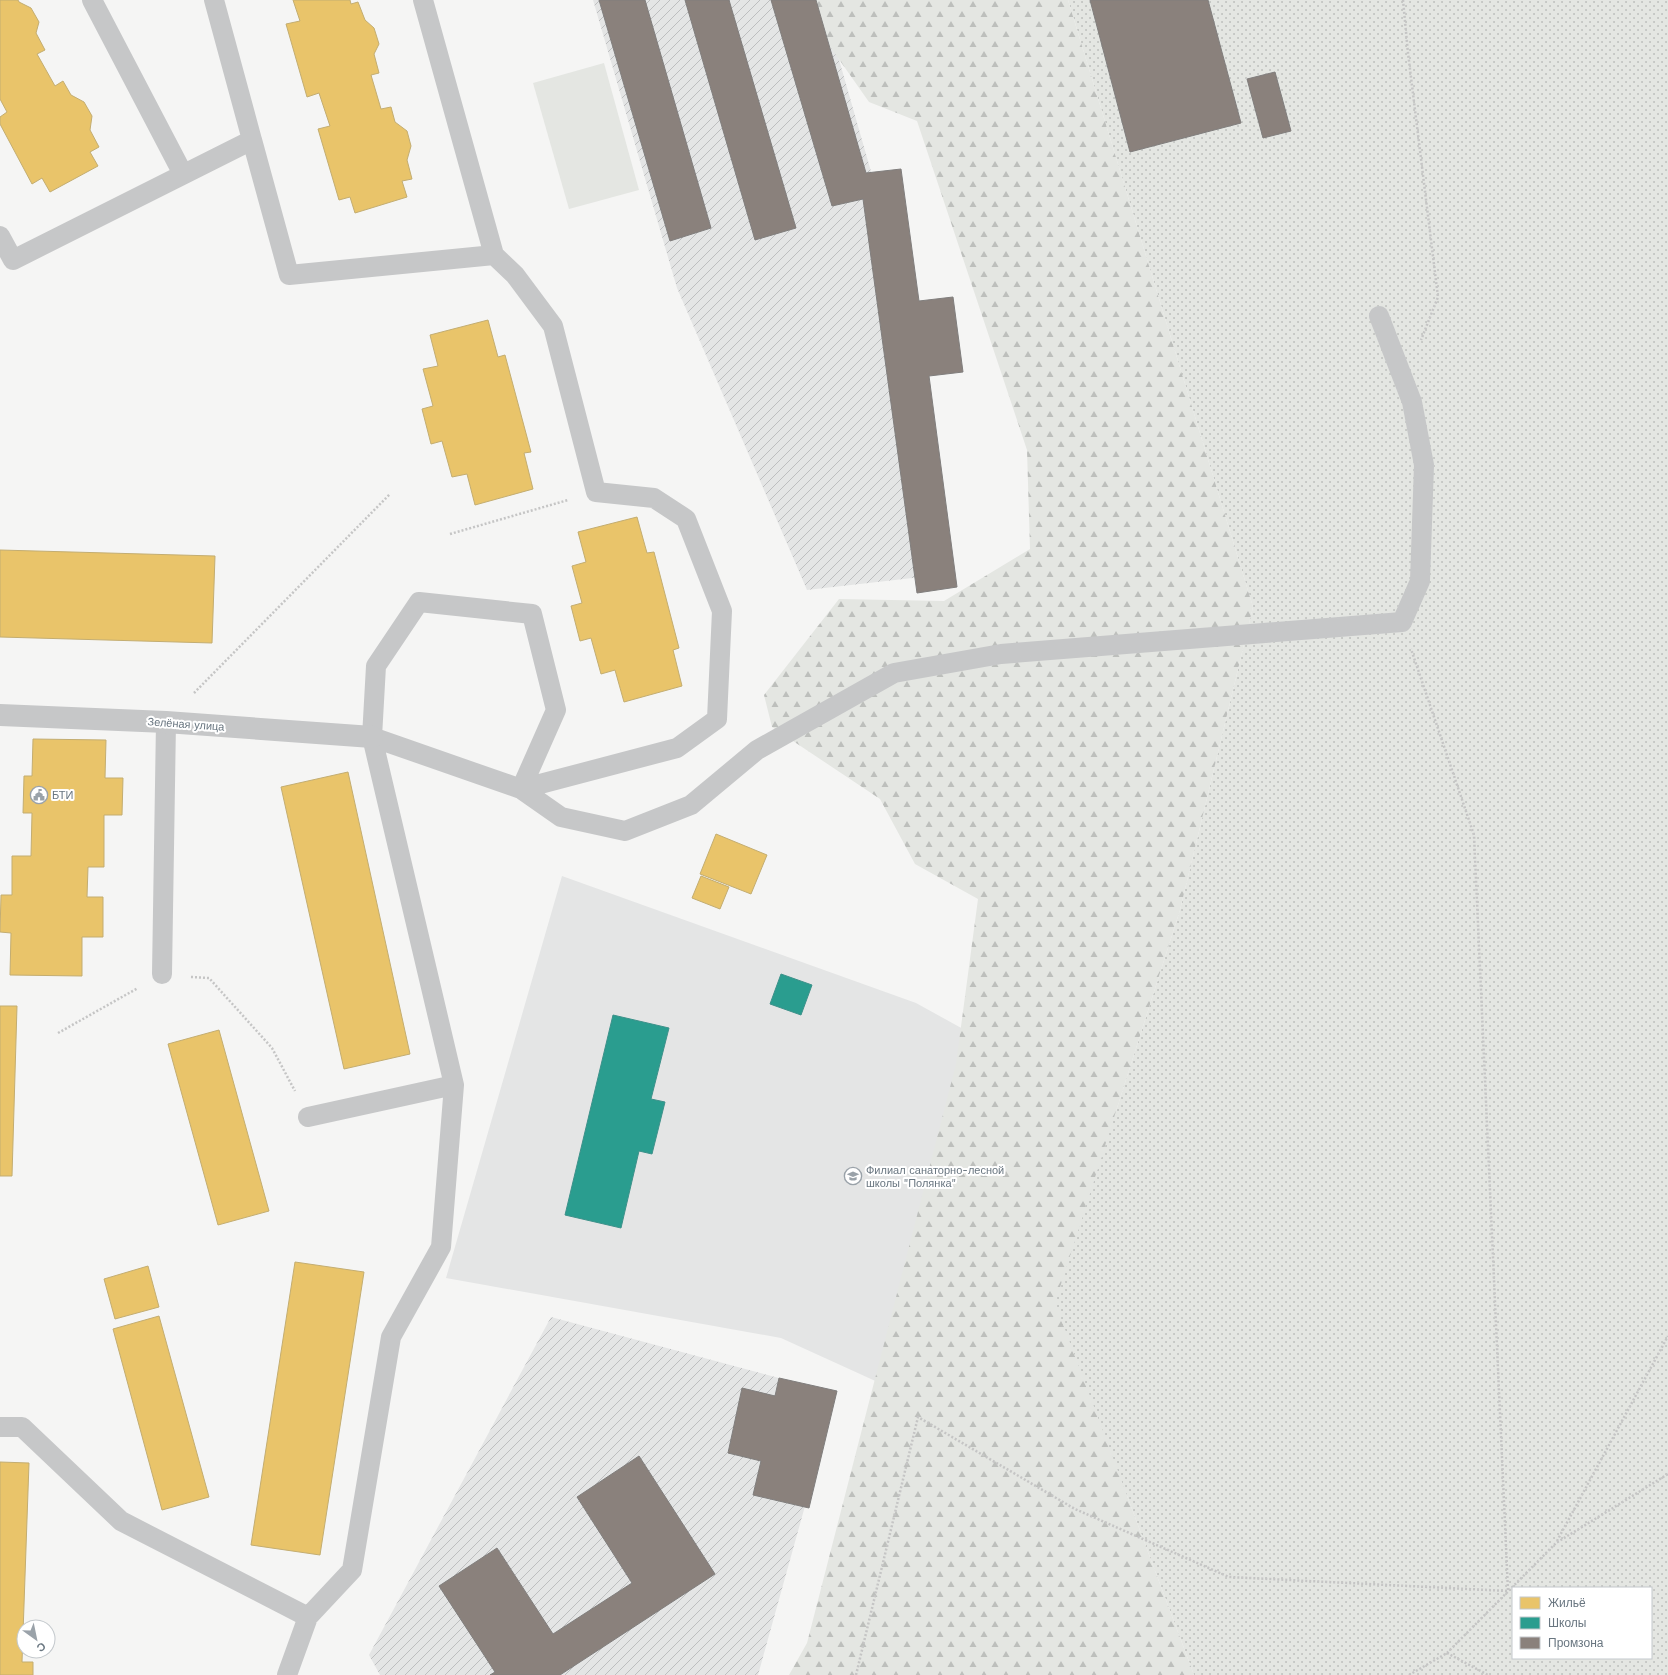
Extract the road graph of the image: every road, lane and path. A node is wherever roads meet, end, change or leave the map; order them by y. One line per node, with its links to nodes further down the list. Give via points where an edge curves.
1 (92, 0): 6 (lane)
2 (214, 0): 5 (lane)
3 (423, 0): 8 (lane)
4 (1403, 0): 11 (path, via 1438,297)
5 (252, 140): 6 (lane); 8 (lane, via 289,274)
6 (183, 174): 9 (lane)
7 (0, 236): 9 (lane)
8 (494, 255): 12 (lane, via 515,275 553,326)
9 (6, 263)
10 (1379, 316): 15 (lane, via 1412,402 1424,465 1420,581)
11 (1421, 341)
12 (596, 492): 14 (path); 19 (lane, via 654,498 686,519 722,611 718,719 677,748)
13 (390, 494): 17 (path)
14 (450, 534)
15 (1402, 622): 19 (lane, via 1001,654 894,673 757,750 691,805 625,831 561,816); 28 (path, via 1474,834)
16 (0, 715): 17 (street, Зелёная улица)
17 (166, 722): 18 (street, Зелёная улица); 20 (lane)
18 (372, 737): 19 (lane); 19 (lane, via 376,666 419,602 532,614 556,710); 22 (lane)
19 (521, 789)
20 (162, 974): 21 (path); 23 (path, via 209,978 272,1048)
21 (58, 1033)
22 (454, 1085): 23 (lane); 29 (lane, via 441,1247 391,1336 352,1570)
23 (308, 1117)
24 (1668, 1336): 27 (path)
25 (0, 1427): 29 (lane, via 22,1427 121,1522)
26 (1668, 1474): 27 (path)
27 (1556, 1543): 28 (path)
28 (1508, 1591): 30 (path); 32 (path, via 1229,1577 1075,1509 918,1417)
29 (308, 1617): 31 (lane)
30 (1447, 1653): 33 (path); 34 (path)
31 (287, 1675)
32 (856, 1675)
33 (1409, 1675)
34 (1488, 1675)

